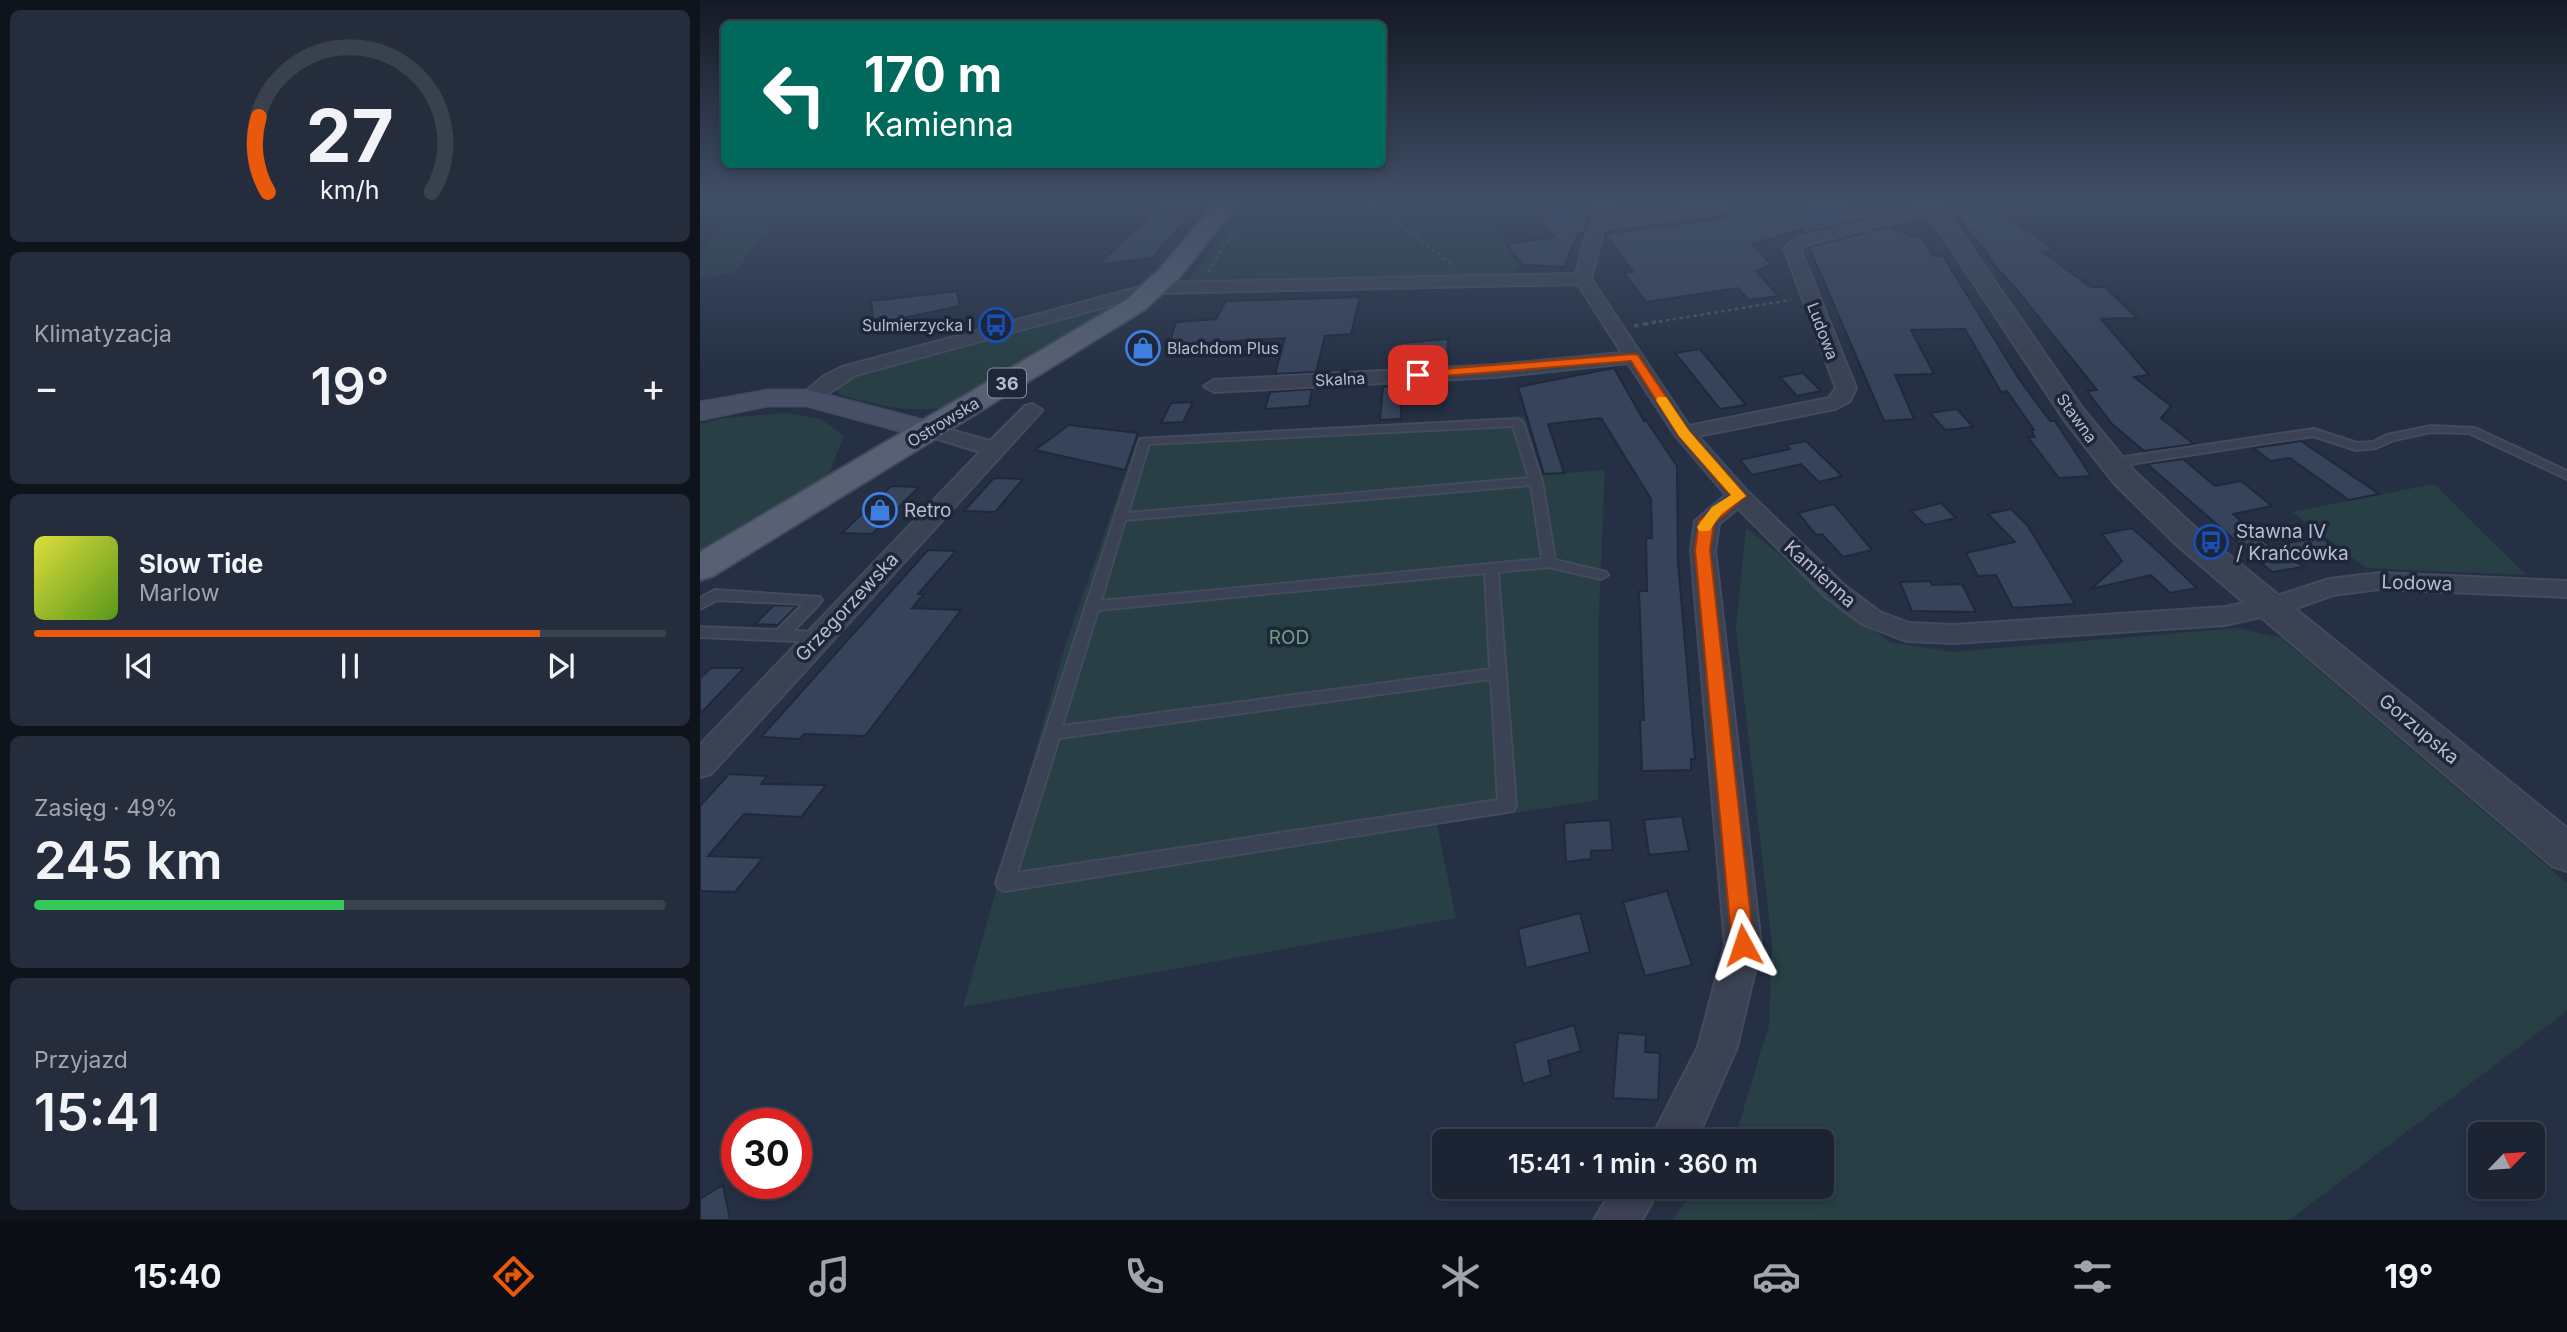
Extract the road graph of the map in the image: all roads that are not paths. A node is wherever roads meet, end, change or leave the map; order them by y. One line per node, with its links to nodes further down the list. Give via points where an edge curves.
1 (1183, 256): 6 (main road, Ostrowska / 36)
2 (1589, 256): 5 (street)
3 (1794, 256): 13 (street, Ludowa, via 1846,388 1843,397 1835,403)
4 (1963, 256): 15 (street, Stawna)
5 (1583, 279): 6 (street); 7 (street, Kamienna)
6 (1156, 288): 9 (street, via 849,371); 12 (main road, Ostrowska / 36, via 1117,317)
7 (1634, 357): 8 (street, Skalna, via 1494,371); 13 (street, Kamienna)
8 (1214, 386)
9 (808, 398): 11 (main road, via 768,398); 12 (main road)
10 (1032, 410): 14 (street, Grzegorzewska)
11 (700, 411)
12 (929, 430): 14 (street); 21 (main road, Ostrowska / 36)
13 (1684, 433): 18 (street, Kamienna)
14 (994, 449): 30 (street, Grzegorzewska)
15 (2111, 463): 16 (lane, via 2314,432 2356,447 2413,431 2455,427 2471,430); 27 (street, Stawna, via 2176,528)
16 (2567, 475)
17 (1536, 481): 19 (lane); 19 (lane, via 1517,422 1144,441); 20 (lane)
18 (1739, 496): 27 (street, Kamienna, via 1835,591 1871,618 1906,632 1954,634 2225,616); 35 (street, via 1707,521 1703,550 1743,945 1725,1032 1696,1102)
19 (1120, 517): 26 (lane)
20 (1549, 563): 22 (lane); 23 (lane)
21 (700, 568)
22 (1491, 568): 26 (lane); 31 (lane)
23 (1601, 575)
24 (2567, 589): 27 (street, Lodowa, via 2379,581 2329,587)
25 (700, 604): 29 (lane, via 715,595 816,600)
26 (1092, 606): 32 (lane)
27 (2270, 607): 34 (street, Gorzupska)
28 (700, 632): 29 (lane)
29 (780, 636): 30 (lane)
30 (819, 637): 33 (street, Grzegorzewska)
31 (1498, 673): 32 (lane); 32 (lane, via 1507,806 1005,883)
32 (1052, 733)
33 (700, 765)
34 (2567, 853)
35 (1679, 1129)
36 (1631, 1199): 37 (street)
37 (1616, 1220)

